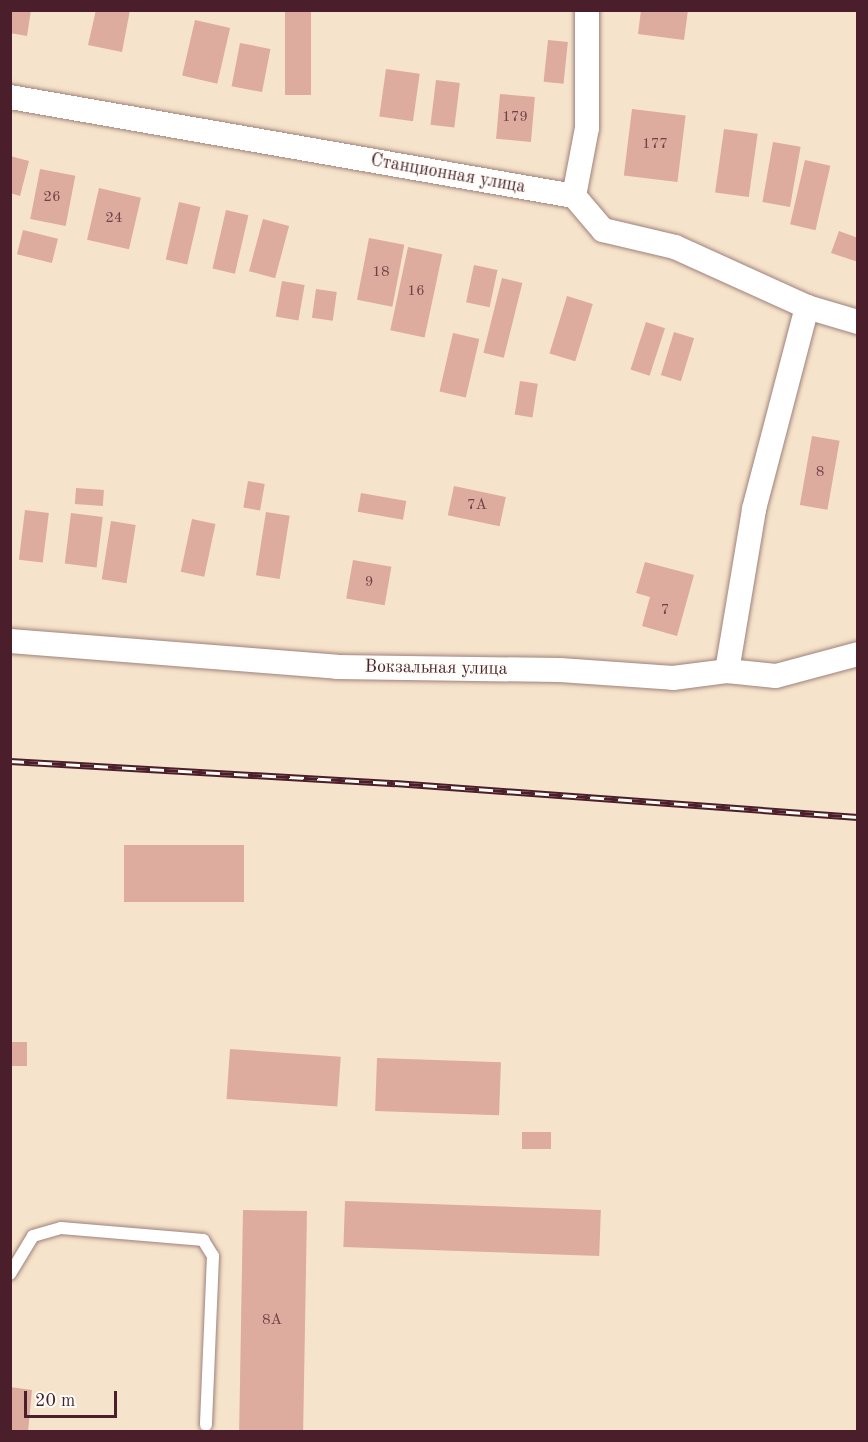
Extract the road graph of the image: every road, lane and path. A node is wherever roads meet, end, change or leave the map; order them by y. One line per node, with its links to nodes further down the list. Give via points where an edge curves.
1 (587, 10): 3 (street, via 587,128)
2 (10, 97): 3 (street, Станционная улица)
3 (574, 196): 4 (street, via 603,230 675,248)
4 (807, 308): 5 (street); 8 (street, via 754,508)
5 (858, 322)
6 (10, 641): 8 (street, Вокзальная улица, via 337,667 560,670 673,678)
7 (858, 654): 8 (street, Вокзальная улица, via 776,676)
8 (727, 671)
9 (10, 1274): 10 (lane, via 33,1236 61,1228 203,1240 213,1256)
10 (206, 1425)

